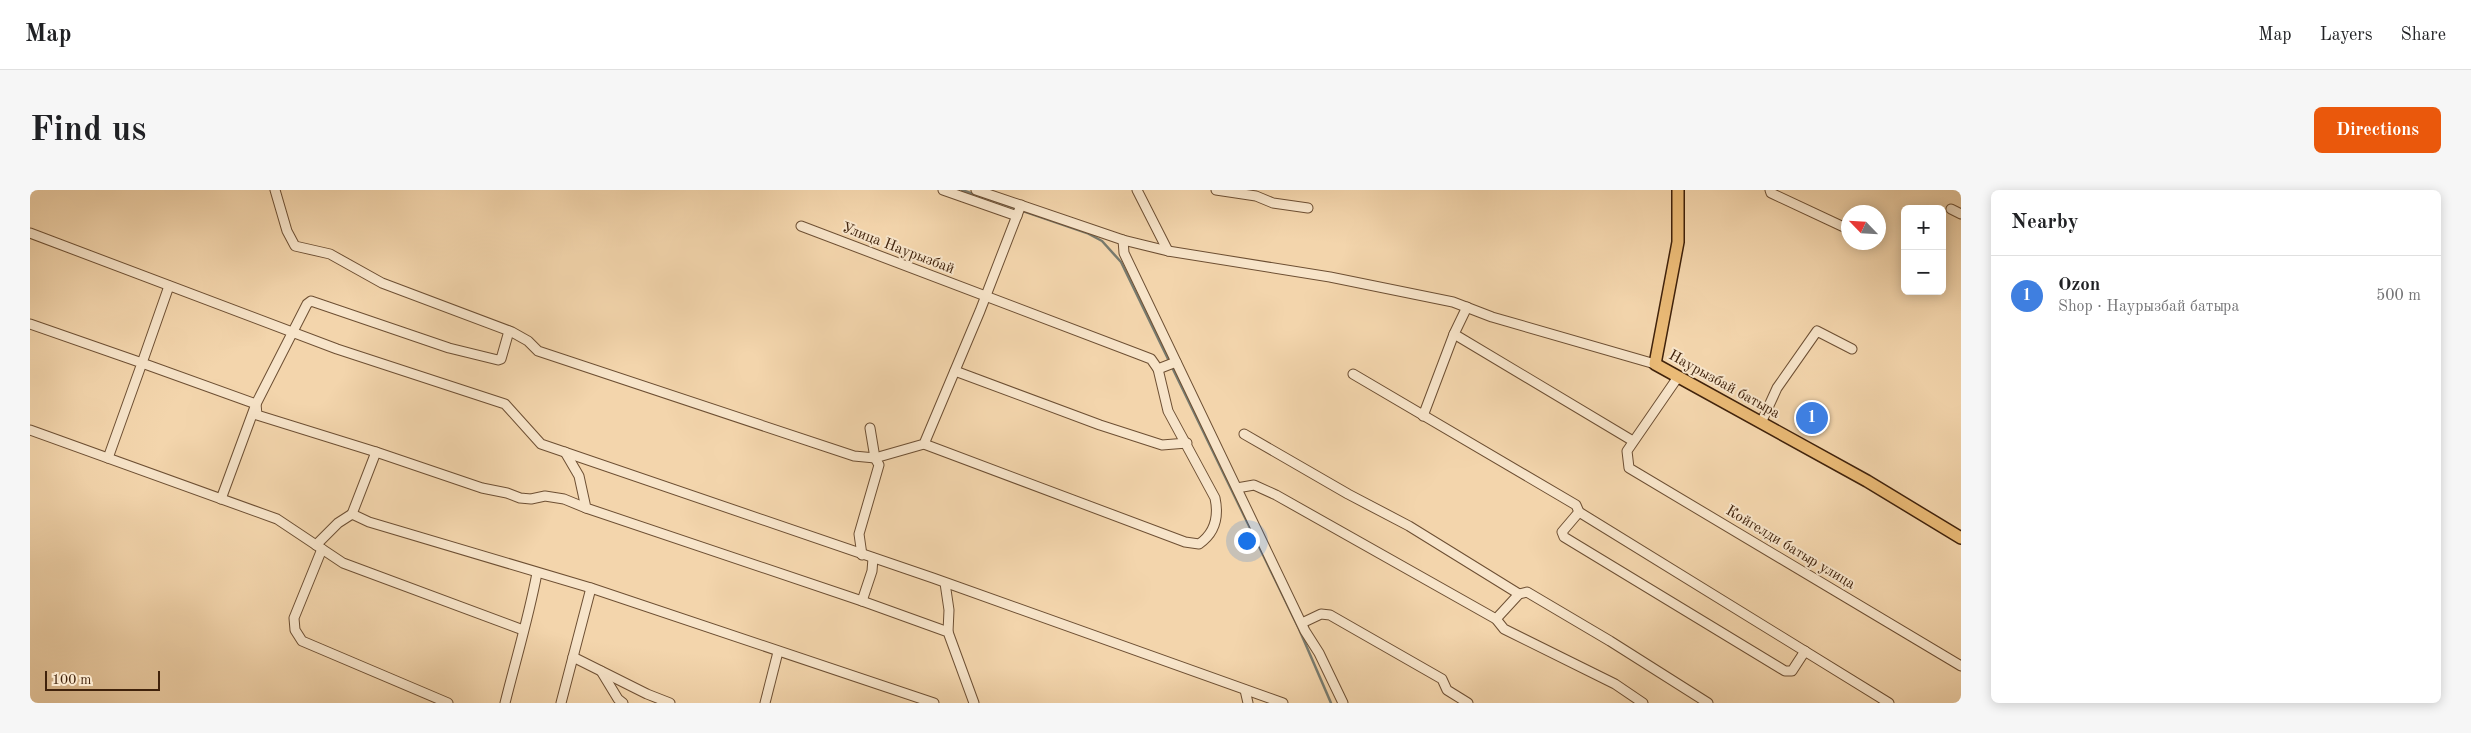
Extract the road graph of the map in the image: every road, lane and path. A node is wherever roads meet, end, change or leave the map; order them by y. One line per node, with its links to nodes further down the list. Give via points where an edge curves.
1 (275, 190): 21 (street, via 295,246 330,254 382,283)
2 (943, 190): 10 (street)
3 (976, 190): 10 (street)
4 (1138, 190): 16 (street)
5 (1216, 190): 8 (street)
6 (1678, 190): 27 (main road, via 1678,242)
7 (1770, 190): 13 (street)
8 (1308, 208)
9 (1951, 209): 11 (street)
10 (1019, 210): 15 (street); 18 (street)
11 (1961, 214)
12 (801, 226): 18 (street, Улица Наурызбай)
13 (1841, 226)
14 (30, 233): 17 (street)
15 (1123, 240): 16 (street); 26 (street, via 1124,253)
16 (1168, 251): 19 (street, via 1330,277 1453,302)
17 (168, 286): 22 (street); 25 (street)
18 (986, 297): 28 (street, Улица Наурызбай, via 1144,357); 29 (street)
19 (1467, 308): 23 (street); 27 (street)
20 (30, 324): 25 (street)
21 (509, 331): 22 (street, via 498,360 450,348 311,301 306,304); 44 (street, via 528,341 538,351 854,456)
22 (294, 332): 32 (street); 42 (street, via 505,404 541,444)
23 (1454, 334): 33 (street); 38 (street)
24 (1852, 349): 34 (street, via 1817,331 1777,388)
25 (142, 363): 32 (street); 43 (street)
26 (1173, 363): 28 (street); 45 (street)
27 (1655, 364): 31 (main road, Наурызбай батыра)
28 (1158, 369): 39 (street, via 1168,411)
29 (955, 371): 39 (street, via 1162,445); 40 (street)
30 (1353, 374): 33 (street)
31 (1678, 377): 34 (main road, Наурызбай батыра); 38 (street)
32 (256, 404): 41 (street, via 257,415); 46 (street)
33 (1423, 416): 48 (street, via 1576,505)
34 (1761, 423): 50 (main road, Наурызбай батыра, via 1867,481)
35 (870, 428): 44 (street)
36 (30, 430): 43 (street)
37 (1244, 434): 57 (street, via 1409,526)
38 (1633, 441): 66 (street, Койгелди батыр улица, via 1627,451 1629,468)
39 (1187, 443): 40 (street, via 1215,498 1218,512 1209,537 1199,544 1186,542)
40 (924, 444): 44 (street)
41 (376, 452): 47 (street, via 482,488 520,498 545,496); 49 (street)
42 (565, 452): 47 (street, via 578,476); 52 (street)
43 (108, 458): 46 (street)
44 (875, 458): 52 (street, via 879,465 859,534)
45 (1237, 488): 59 (street, via 1254,485 1276,495); 60 (street)
46 (221, 499): 51 (street, via 277,519)
47 (586, 508): 58 (street)
48 (1578, 512): 63 (street); 63 (street, via 1562,532 1564,537 1785,671 1792,671)
49 (352, 514): 51 (street, via 338,523); 54 (street, via 369,522)
50 (1961, 538)
51 (319, 547): 61 (street, via 343,563); 69 (street, via 294,618 295,630 302,641)
52 (862, 555): 53 (street)
53 (873, 558): 55 (street); 58 (street, via 872,572)
54 (538, 572): 56 (street); 61 (street)
55 (945, 583): 62 (street, via 950,610); 68 (street)
56 (591, 588): 64 (street); 65 (street)
57 (1519, 594): 59 (street); 82 (street, via 1527,592)
58 (862, 601): 62 (street)
59 (1496, 619): 81 (street, via 1504,629 1615,684)
60 (1302, 623): 79 (street); 80 (street, via 1321,614 1330,615 1442,679 1447,690)
61 (523, 630): 70 (street)
62 (948, 632): 76 (street)
63 (1805, 651): 83 (street)
64 (778, 652): 74 (street); 75 (street)
65 (574, 656): 67 (street); 71 (street)
66 (1961, 666)
67 (600, 671): 72 (street); 73 (street)
68 (1245, 690): 77 (street); 78 (street)
69 (448, 703)
70 (505, 703)
71 (561, 703)
72 (623, 703)
73 (670, 703)
74 (764, 703)
75 (934, 703)
76 (974, 703)
77 (1248, 703)
78 (1283, 703)
79 (1343, 703)
80 (1468, 703)
81 (1643, 703)
82 (1708, 703)
83 (1889, 703)

